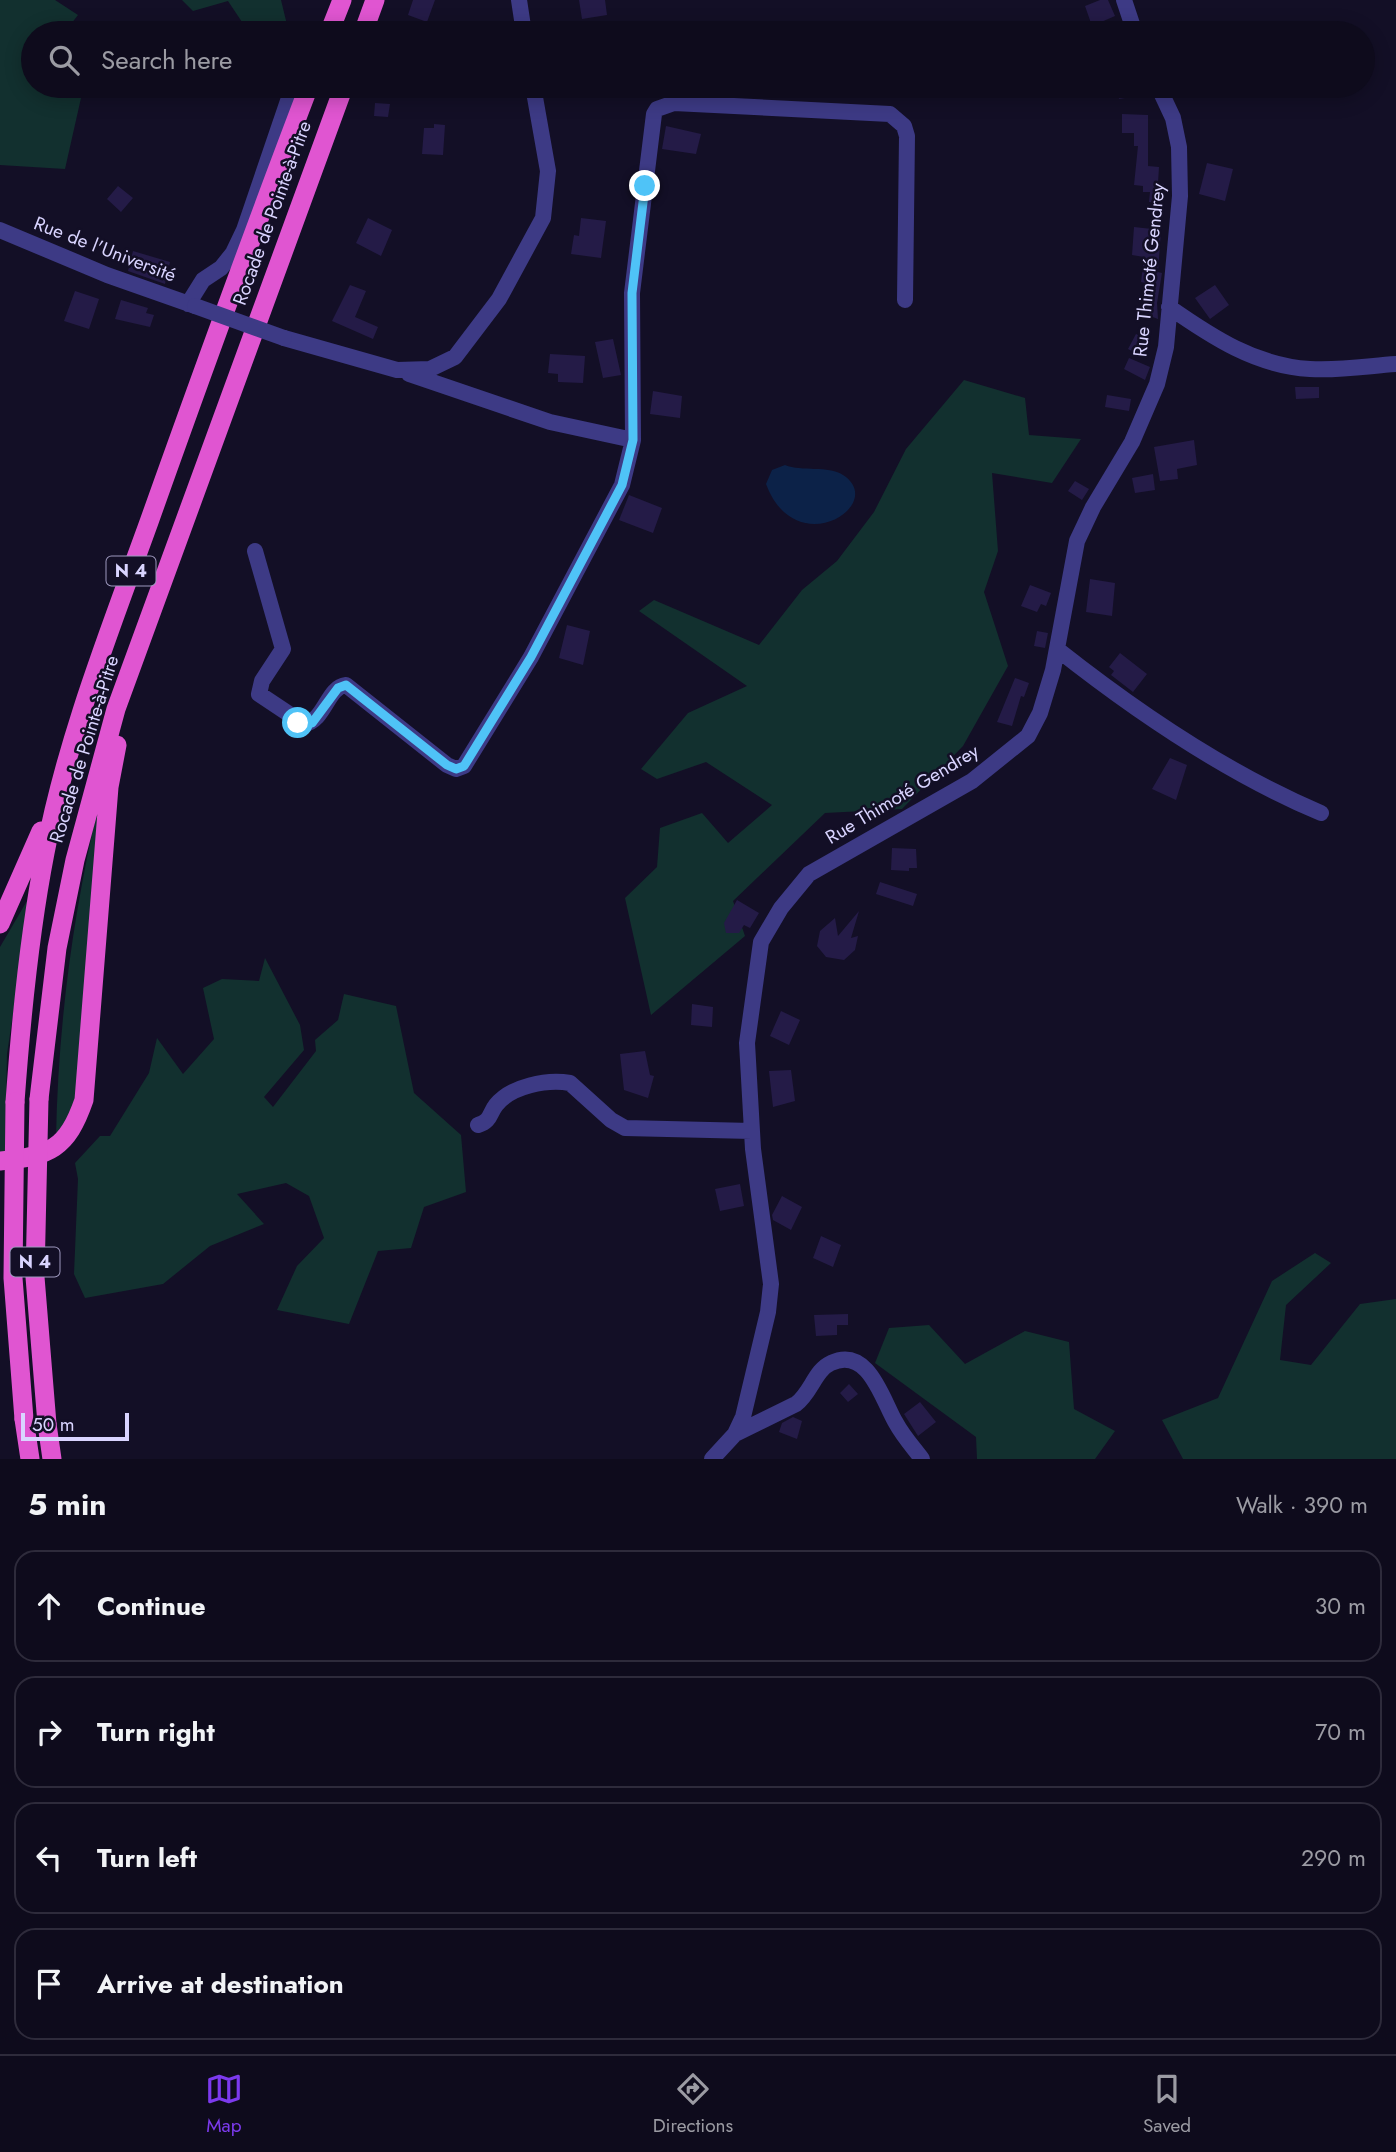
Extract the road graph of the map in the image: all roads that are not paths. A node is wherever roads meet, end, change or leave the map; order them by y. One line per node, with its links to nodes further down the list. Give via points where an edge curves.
1 (342, 0): 5 (highway)
2 (375, 0): 6 (highway)
3 (519, 0): 7 (street)
4 (1124, 0): 8 (street)
5 (334, 21)
6 (367, 21)
7 (522, 21)
8 (1131, 21)
9 (289, 98): 16 (street, via 244,230 233,253 203,280)
10 (304, 98): 24 (highway, Rocade de Pointe-à-Pitre / N 4, via 122,597)
11 (340, 98): 22 (highway, Rocade de Pointe-à-Pitre / N 4)
12 (535, 98): 19 (street, via 548,171 543,218 499,299 455,357 430,369)
13 (1164, 98): 17 (street, Rue Thimoté Gendrey, via 1179,147 1180,196)
14 (0, 230): 16 (street, Rue de l'Université)
15 (905, 300): 20 (street, via 907,136 897,119 890,114 674,103 657,109 632,293)
16 (192, 305): 19 (street, Rue de l'Université, bridge, via 284,338)
17 (1169, 307): 18 (street, via 1232,348 1284,366 1327,369); 23 (street, Rue Thimoté Gendrey, via 1157,384 1132,442 1077,541)
18 (1396, 364)
19 (397, 370): 20 (street, Rue de l'Université, via 551,422)
20 (633, 440): 21 (street, via 622,485 587,555 531,657 464,766 456,769 422,748 346,685 338,688 312,723 304,724 259,694 283,649)
21 (255, 551)
22 (153, 607): 29 (highway, via 129,688 109,787 84,1100 68,1137 55,1148 33,1157); 32 (highway, Rocade de Pointe-à-Pitre / N 4, bridge, via 116,709 75,860 57,948 39,1099 35,1277)
23 (1057, 649): 25 (street, via 1173,733); 28 (street, Rue Thimoté Gendrey, via 1040,713 1028,736 972,781 809,874 781,908 761,942 747,1043)
24 (64, 775): 26 (highway); 31 (highway, Rocade de Pointe-à-Pitre / N 4, bridge, via 45,852 32,938 15,1102 13,1278)
25 (1321, 813)
26 (0, 924)
27 (478, 1125): 28 (street, via 520,1088 562,1082 570,1083 625,1128)
28 (752, 1131): 30 (street, Rue Thimoté Gendrey, via 771,1284 743,1418)
29 (0, 1161)
30 (735, 1434): 33 (street, Rue Thimoté Gendrey); 34 (street, via 805,1398 827,1366 841,1361 858,1365 873,1377 895,1423)
31 (30, 1459)
32 (52, 1459)
33 (712, 1459)
34 (922, 1459)

